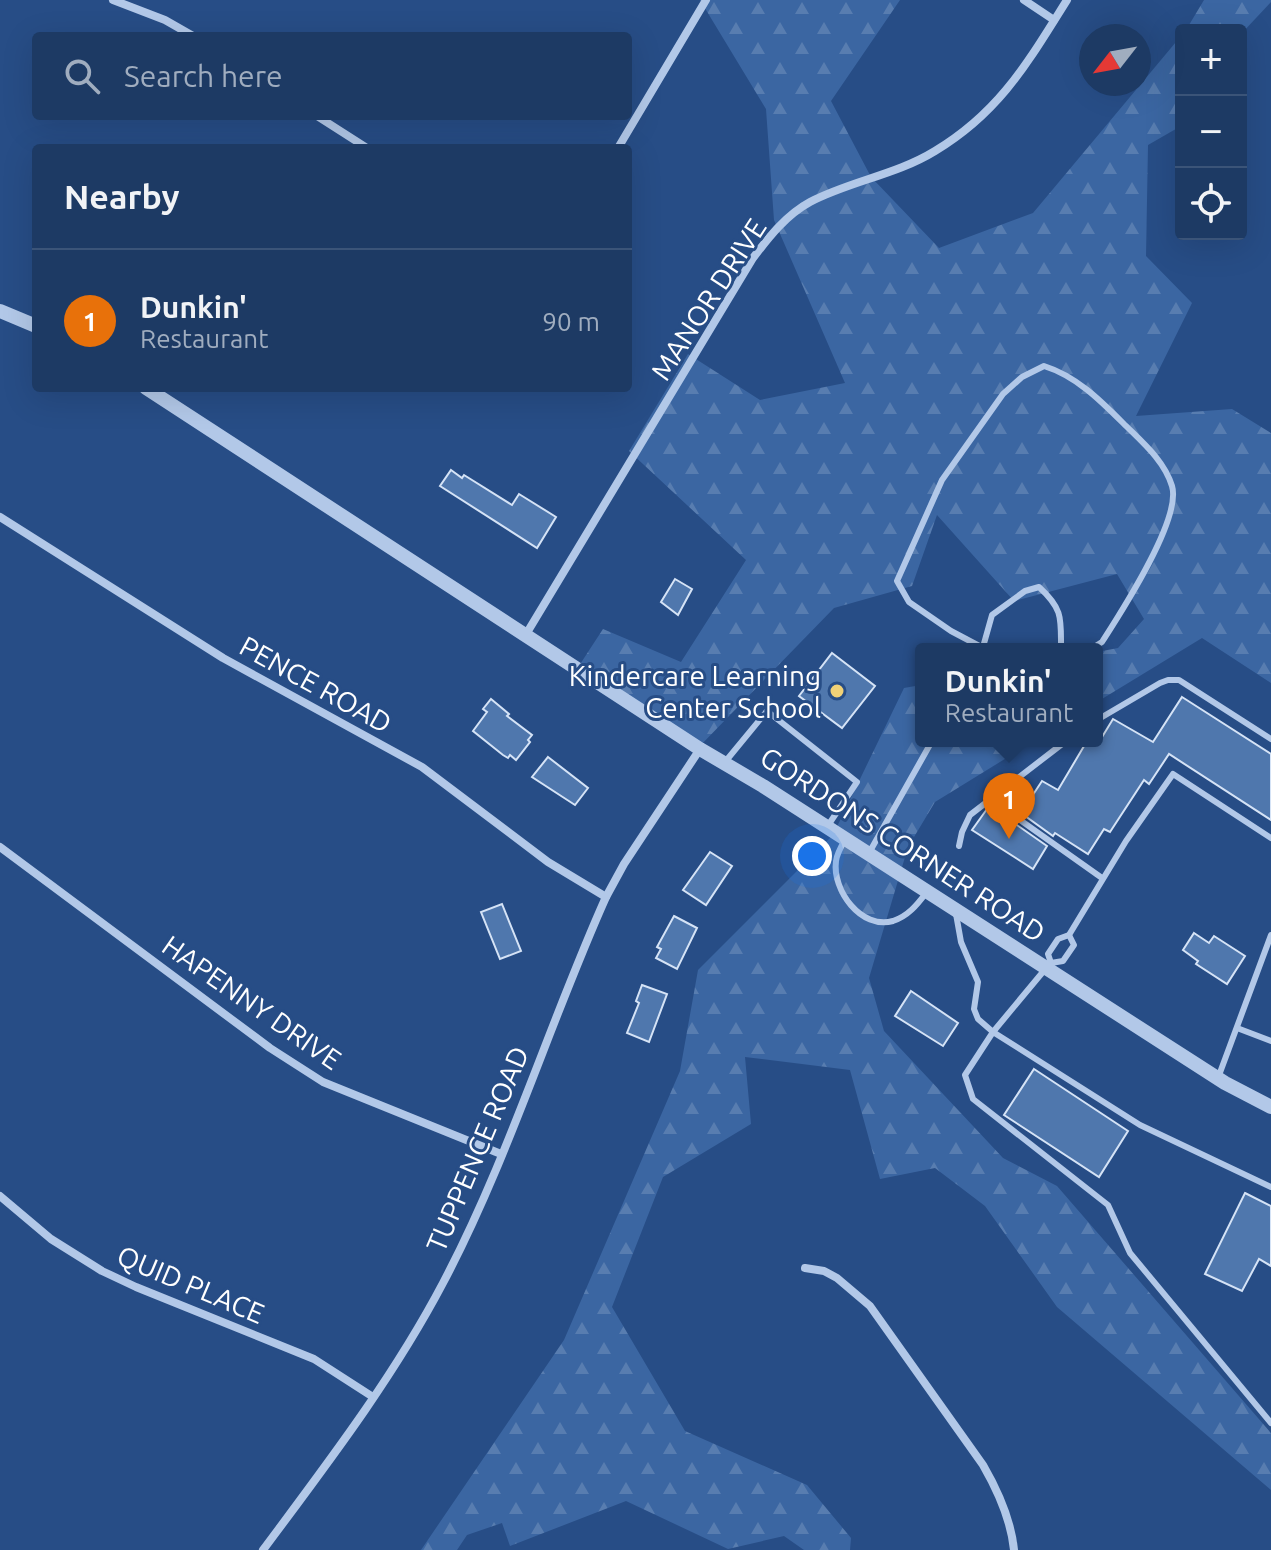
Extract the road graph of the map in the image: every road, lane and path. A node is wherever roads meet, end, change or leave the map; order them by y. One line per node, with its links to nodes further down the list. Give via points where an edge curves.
1 (113, 0): 6 (street)
2 (706, 0): 9 (street)
3 (1024, 0): 5 (street)
4 (1067, 0): 5 (street, MANOR DRIVE)
5 (1054, 20): 14 (street, MANOR DRIVE, via 1014,83 957,136 900,169 809,203 771,235)
6 (186, 32)
7 (323, 120): 8 (street)
8 (361, 144)
9 (620, 144)
10 (0, 311): 11 (street)
11 (32, 324)
12 (152, 392): 14 (street, GORDONS CORNER ROAD)
13 (0, 517): 34 (street, PENCE ROAD, via 223,658 422,767 548,862)
14 (525, 636): 23 (street, GORDONS CORNER ROAD)
15 (974, 643): 18 (lane, via 909,602 897,581 942,480 1003,394 1044,366 1065,373 1105,406 1155,454 1173,489 1148,569)
16 (985, 643): 17 (lane, via 992,615 1039,587 1054,601)
17 (1061, 643)
18 (1100, 643)
19 (1103, 716): 20 (lane, via 1160,683 1179,680)
20 (1271, 739)
21 (929, 747): 31 (lane)
22 (1058, 747): 25 (lane)
23 (700, 749): 24 (street, GORDONS CORNER ROAD); 34 (street, TUPPENCE ROAD)
24 (725, 762): 26 (street, GORDONS CORNER ROAD); 26 (lane, via 767,711 857,782)
25 (989, 798): 29 (lane, via 970,815); 32 (lane)
26 (827, 827): 27 (street, GORDONS CORNER ROAD)
27 (846, 838): 31 (street, GORDONS CORNER ROAD); 33 (lane, via 836,861 837,883 845,898 870,919 883,922 903,916)
28 (1271, 838): 32 (lane, via 1173,774)
29 (959, 846)
30 (0, 847): 44 (street, HAPENNY DRIVE, via 323,1082)
31 (869, 853): 33 (street, GORDONS CORNER ROAD)
32 (1102, 878): 36 (lane)
33 (928, 891): 35 (street, GORDONS CORNER ROAD)
34 (606, 897): 44 (street, TUPPENCE ROAD)
35 (955, 908): 38 (street, GORDONS CORNER ROAD); 40 (lane, via 961,942 978,982 974,1009)
36 (1069, 935): 38 (lane, via 1058,939 1048,954); 38 (lane, via 1074,945 1063,961)
37 (1271, 935): 39 (lane)
38 (1049, 965): 40 (lane); 42 (street, GORDONS CORNER ROAD)
39 (1237, 1028): 41 (lane); 42 (lane)
40 (993, 1032): 45 (lane, via 1140,1125); 49 (lane, via 965,1075 973,1099 1108,1205 1130,1253)
41 (1271, 1041)
42 (1218, 1078): 43 (street, GORDONS CORNER ROAD)
43 (1271, 1107)
44 (501, 1154): 48 (street, TUPPENCE ROAD, via 443,1283)
45 (1271, 1187)
46 (0, 1196): 48 (street, QUID PLACE, via 51,1239 102,1271 314,1359)
47 (805, 1268): 51 (street, via 837,1278 870,1306 998,1490)
48 (373, 1397): 50 (street, TUPPENCE ROAD)
49 (1271, 1423)
50 (263, 1550)
51 (1014, 1550)

